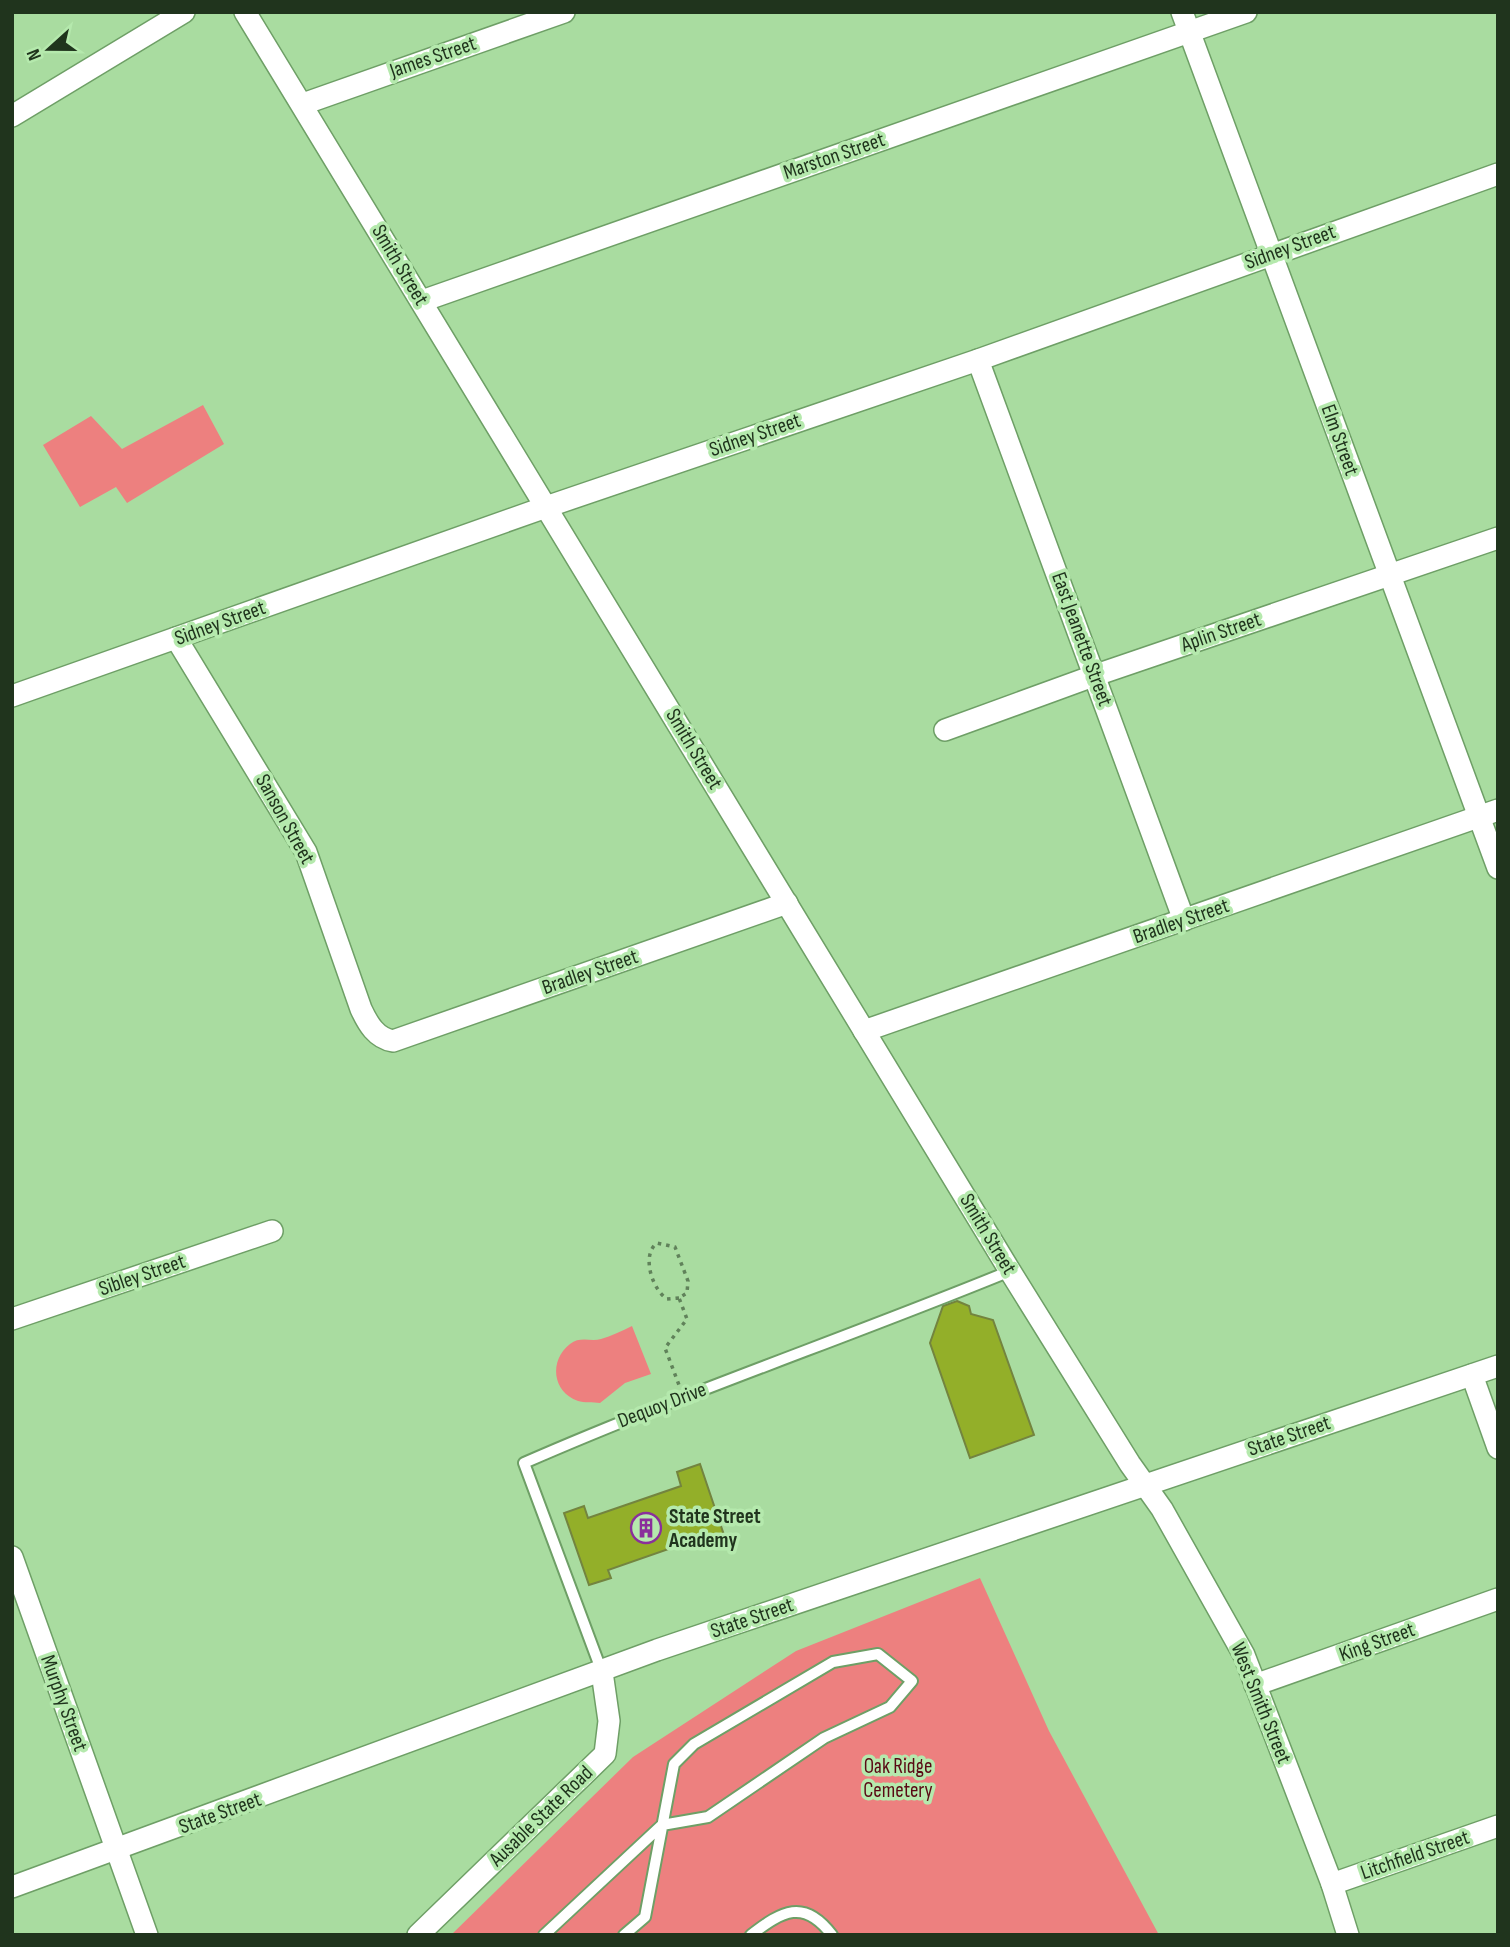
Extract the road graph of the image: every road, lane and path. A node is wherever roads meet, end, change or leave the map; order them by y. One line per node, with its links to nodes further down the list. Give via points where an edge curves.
1 (184, 12): 8 (street)
2 (245, 12): 7 (street, Smith Street)
3 (564, 12): 5 (street, James Street)
4 (1246, 12): 6 (street, Marston Street)
5 (530, 18): 7 (street, James Street)
6 (1186, 22): 10 (street, Elm Street); 11 (street, Marston Street)
7 (303, 104): 11 (street, Smith Street)
8 (12, 116)
9 (1498, 174): 10 (street, Sidney Street)
10 (1272, 253): 12 (street, Sidney Street); 15 (street, Elm Street)
11 (422, 301): 13 (street, Smith Street)
12 (978, 360): 13 (street, Sidney Street); 17 (street, East Jeanette Street)
13 (546, 506): 16 (street, Sidney Street); 22 (street, Smith Street)
14 (1498, 538): 15 (street, Aplin Street)
15 (1389, 575): 17 (street, Aplin Street); 20 (street, Elm Street)
16 (176, 638): 18 (street, Sidney Street); 25 (street, Sanson Street, via 306,852 368,1025 383,1039)
17 (1096, 675): 19 (street, Aplin Street); 23 (street, East Jeanette Street)
18 (12, 696)
19 (945, 730)
20 (1488, 813): 21 (street, Elm Street); 23 (street, Bradley Street)
21 (1498, 868)
22 (788, 903): 24 (street, Smith Street); 25 (street, Bradley Street)
23 (1184, 920): 24 (street, Bradley Street)
24 (864, 1031): 27 (street, Smith Street)
25 (393, 1041)
26 (272, 1231): 29 (street, Sibley Street)
27 (1010, 1271): 32 (lane, Dequoy Drive); 34 (street, Smith Street)
28 (679, 1298): 28 (path, via 687,1293 688,1281 675,1247 657,1243 648,1259 660,1294); 32 (path, via 687,1320 665,1348)
29 (12, 1319)
30 (1498, 1366): 31 (street, State Street)
31 (1472, 1375): 33 (street); 34 (street, State Street)
32 (683, 1396): 37 (lane, Dequoy Drive, via 524,1463)
33 (1498, 1448)
34 (1144, 1485): 37 (street, State Street); 38 (street, West Smith Street, via 1244,1655)
35 (12, 1557): 41 (street, Murphy Street)
36 (1498, 1598): 38 (street, King Street)
37 (602, 1672): 41 (street, State Street); 45 (street, Ausable State Road, via 609,1721 605,1754)
38 (1255, 1685): 42 (street, West Smith Street)
39 (662, 1825): 39 (lane, via 708,1817 824,1738 890,1707 912,1681 878,1654 834,1662 694,1744 674,1764); 46 (lane); 47 (lane, via 645,1917)
40 (1498, 1826): 42 (street, Litchfield Street)
41 (117, 1850): 43 (street, State Street); 44 (street, Murphy Street)
42 (1332, 1884): 50 (street, West Smith Street)
43 (12, 1886)
44 (147, 1935)
45 (418, 1935)
46 (544, 1935)
47 (624, 1935)
48 (751, 1935): 49 (lane, via 777,1914 794,1911 808,1913)
49 (832, 1935)
50 (1348, 1935)

